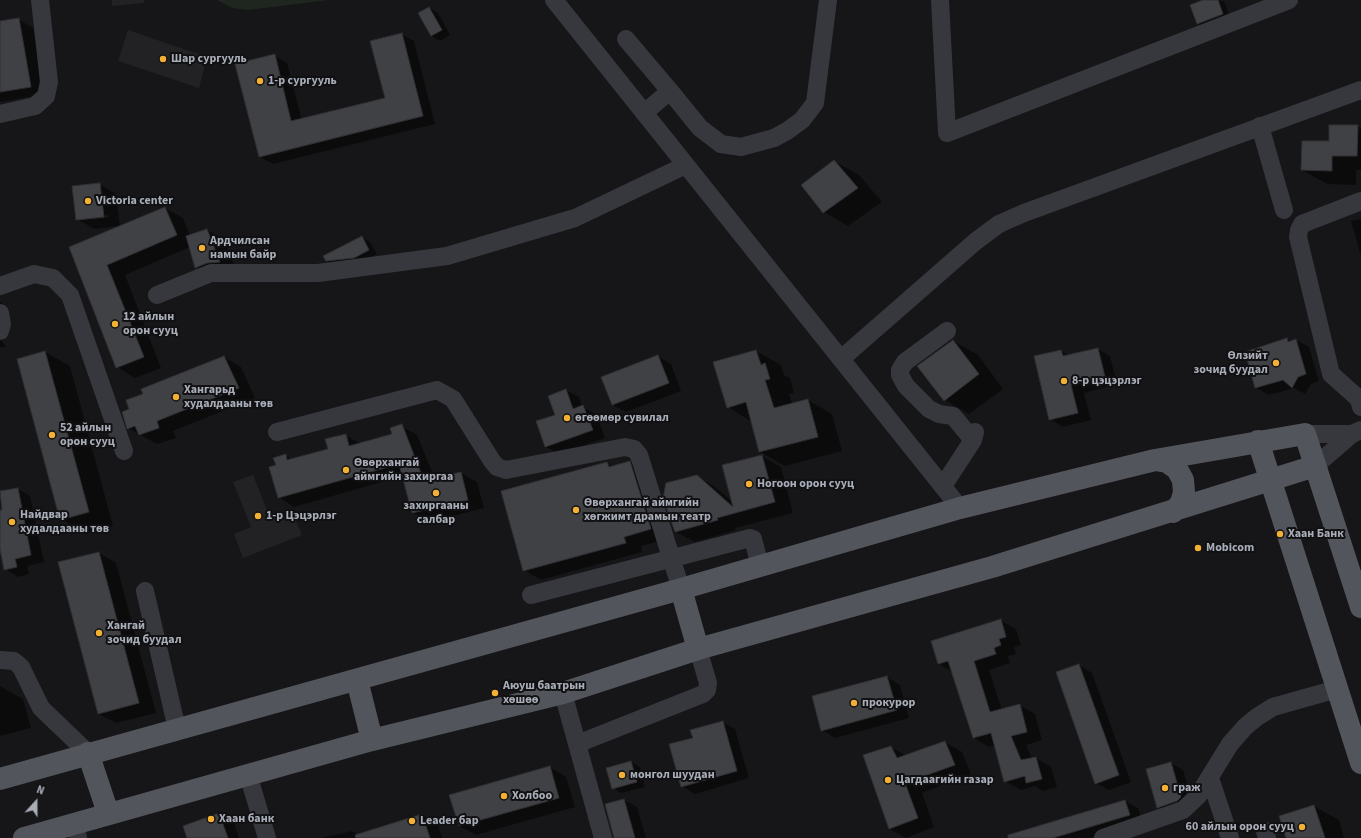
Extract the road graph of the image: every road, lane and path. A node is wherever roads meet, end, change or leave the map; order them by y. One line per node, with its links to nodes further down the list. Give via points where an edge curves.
1 (40, 0): 10 (street, via 49,82 46,96 35,106)
2 (554, 0): 9 (street)
3 (828, 0): 8 (street, via 815,103 802,120 787,131 774,138 741,147 721,144 700,128)
4 (940, 0): 5 (street, via 947,133)
5 (1289, 0)
6 (626, 39): 8 (street)
7 (1361, 90): 11 (street)
8 (670, 91): 9 (street)
9 (644, 113): 12 (street)
10 (0, 114)
11 (1260, 126): 14 (street); 20 (street, via 998,224 976,240)
12 (686, 165): 16 (street, via 575,218 446,256 318,273 211,273); 20 (street)
13 (1361, 201): 21 (street, via 1302,224 1298,237 1331,374 1358,399)
14 (1284, 210)
15 (0, 286): 26 (street, via 34,274 53,278 70,295)
16 (157, 295)
17 (0, 313): 19 (street)
18 (947, 331): 30 (street, via 905,362 900,370 906,386 929,409 938,414 953,416 974,436)
19 (0, 332)
20 (841, 359): 30 (street)
21 (1361, 407)
22 (277, 432): 33 (street, via 437,390 453,399 492,461 497,467 506,470 625,447 634,449 639,454)
23 (1356, 432): 24 (street); 28 (street)
24 (1305, 434): 25 (main road); 28 (main road)
25 (1258, 441): 27 (main road); 29 (main road)
26 (124, 451)
27 (1155, 460): 31 (main road); 32 (main road, via 1167,462 1177,469 1183,480 1184,492 1181,503)
28 (1315, 466): 29 (main road); 38 (main road)
29 (1271, 480): 32 (main road); 42 (main road)
30 (942, 486): 31 (street)
31 (960, 508): 34 (main road)
32 (1173, 512): 39 (main road, via 992,567)
33 (671, 558): 34 (street, via 750,538 753,539); 35 (street); 37 (street)
34 (760, 566): 35 (main road)
35 (681, 589): 39 (main road); 41 (main road)
36 (145, 592): 44 (street)
37 (531, 595)
38 (1359, 595)
39 (698, 649): 43 (main road); 46 (street, via 708,683 703,694)
40 (0, 660): 47 (street, via 14,661 21,667 40,708)
41 (357, 680): 44 (main road); 45 (main road)
42 (1338, 689): 48 (main road); 50 (street, via 1273,707 1257,717 1230,744)
43 (563, 693): 45 (main road); 46 (street)
44 (177, 729): 47 (main road)
45 (372, 740): 49 (main road)
46 (577, 744): 56 (street)
47 (88, 753): 51 (main road); 52 (main road)
48 (1361, 763)
49 (248, 774): 52 (main road); 55 (street)
50 (1210, 778): 57 (street, via 1198,796 1183,810); 58 (street)
51 (0, 779)
52 (108, 813): 53 (main road)
53 (76, 830): 54 (main road)
54 (24, 838)
55 (267, 838)
56 (603, 838)
57 (1103, 838)
58 (1230, 838)

